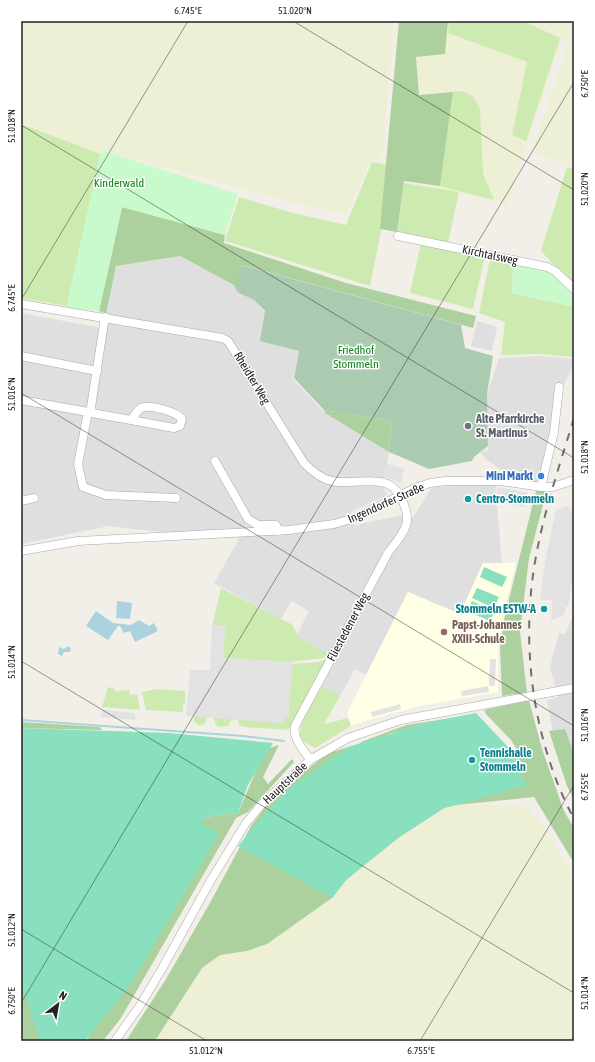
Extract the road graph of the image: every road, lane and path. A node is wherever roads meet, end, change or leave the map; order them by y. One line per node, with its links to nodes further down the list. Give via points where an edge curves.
1 (398, 236): 2 (street, Kirchtalsweg, via 547,267)
2 (574, 289)
3 (21, 304): 4 (street, Rheidter Weg)
4 (105, 317): 6 (street); 14 (street, Rheidter Weg, via 228,341 304,463 313,472 334,482 382,482 392,486)
5 (21, 356): 6 (street)
6 (97, 371): 9 (street)
7 (559, 387): 13 (street, via 554,432)
8 (21, 400): 9 (street)
9 (90, 413): 10 (street); 16 (street, via 78,464 83,487 106,495)
10 (131, 420): 10 (street, via 142,408 147,407 172,411 179,414 182,419 180,426 174,428)
11 (215, 461): 18 (street, Ingendorfer Straße, via 248,519 258,525 276,525)
12 (574, 480): 13 (street, Ingendorfer Straße)
13 (541, 487): 14 (street, Ingendorfer Straße, via 501,481 446,481 430,483)
14 (400, 495): 18 (street, Ingendorfer Straße, via 347,521); 21 (street, Fliestedener Weg, via 409,519 405,530 388,553 295,726 297,739)
15 (34, 498): 17 (street)
16 (176, 498)
17 (21, 501)
18 (280, 531): 19 (street, Ingendorfer Straße, via 78,541)
19 (21, 552)
20 (574, 688): 21 (street, Hauptstraße, via 401,720 348,738)
21 (310, 760): 22 (street, Hauptstraße, via 262,804 246,823 211,880 160,973)
22 (115, 1041)

